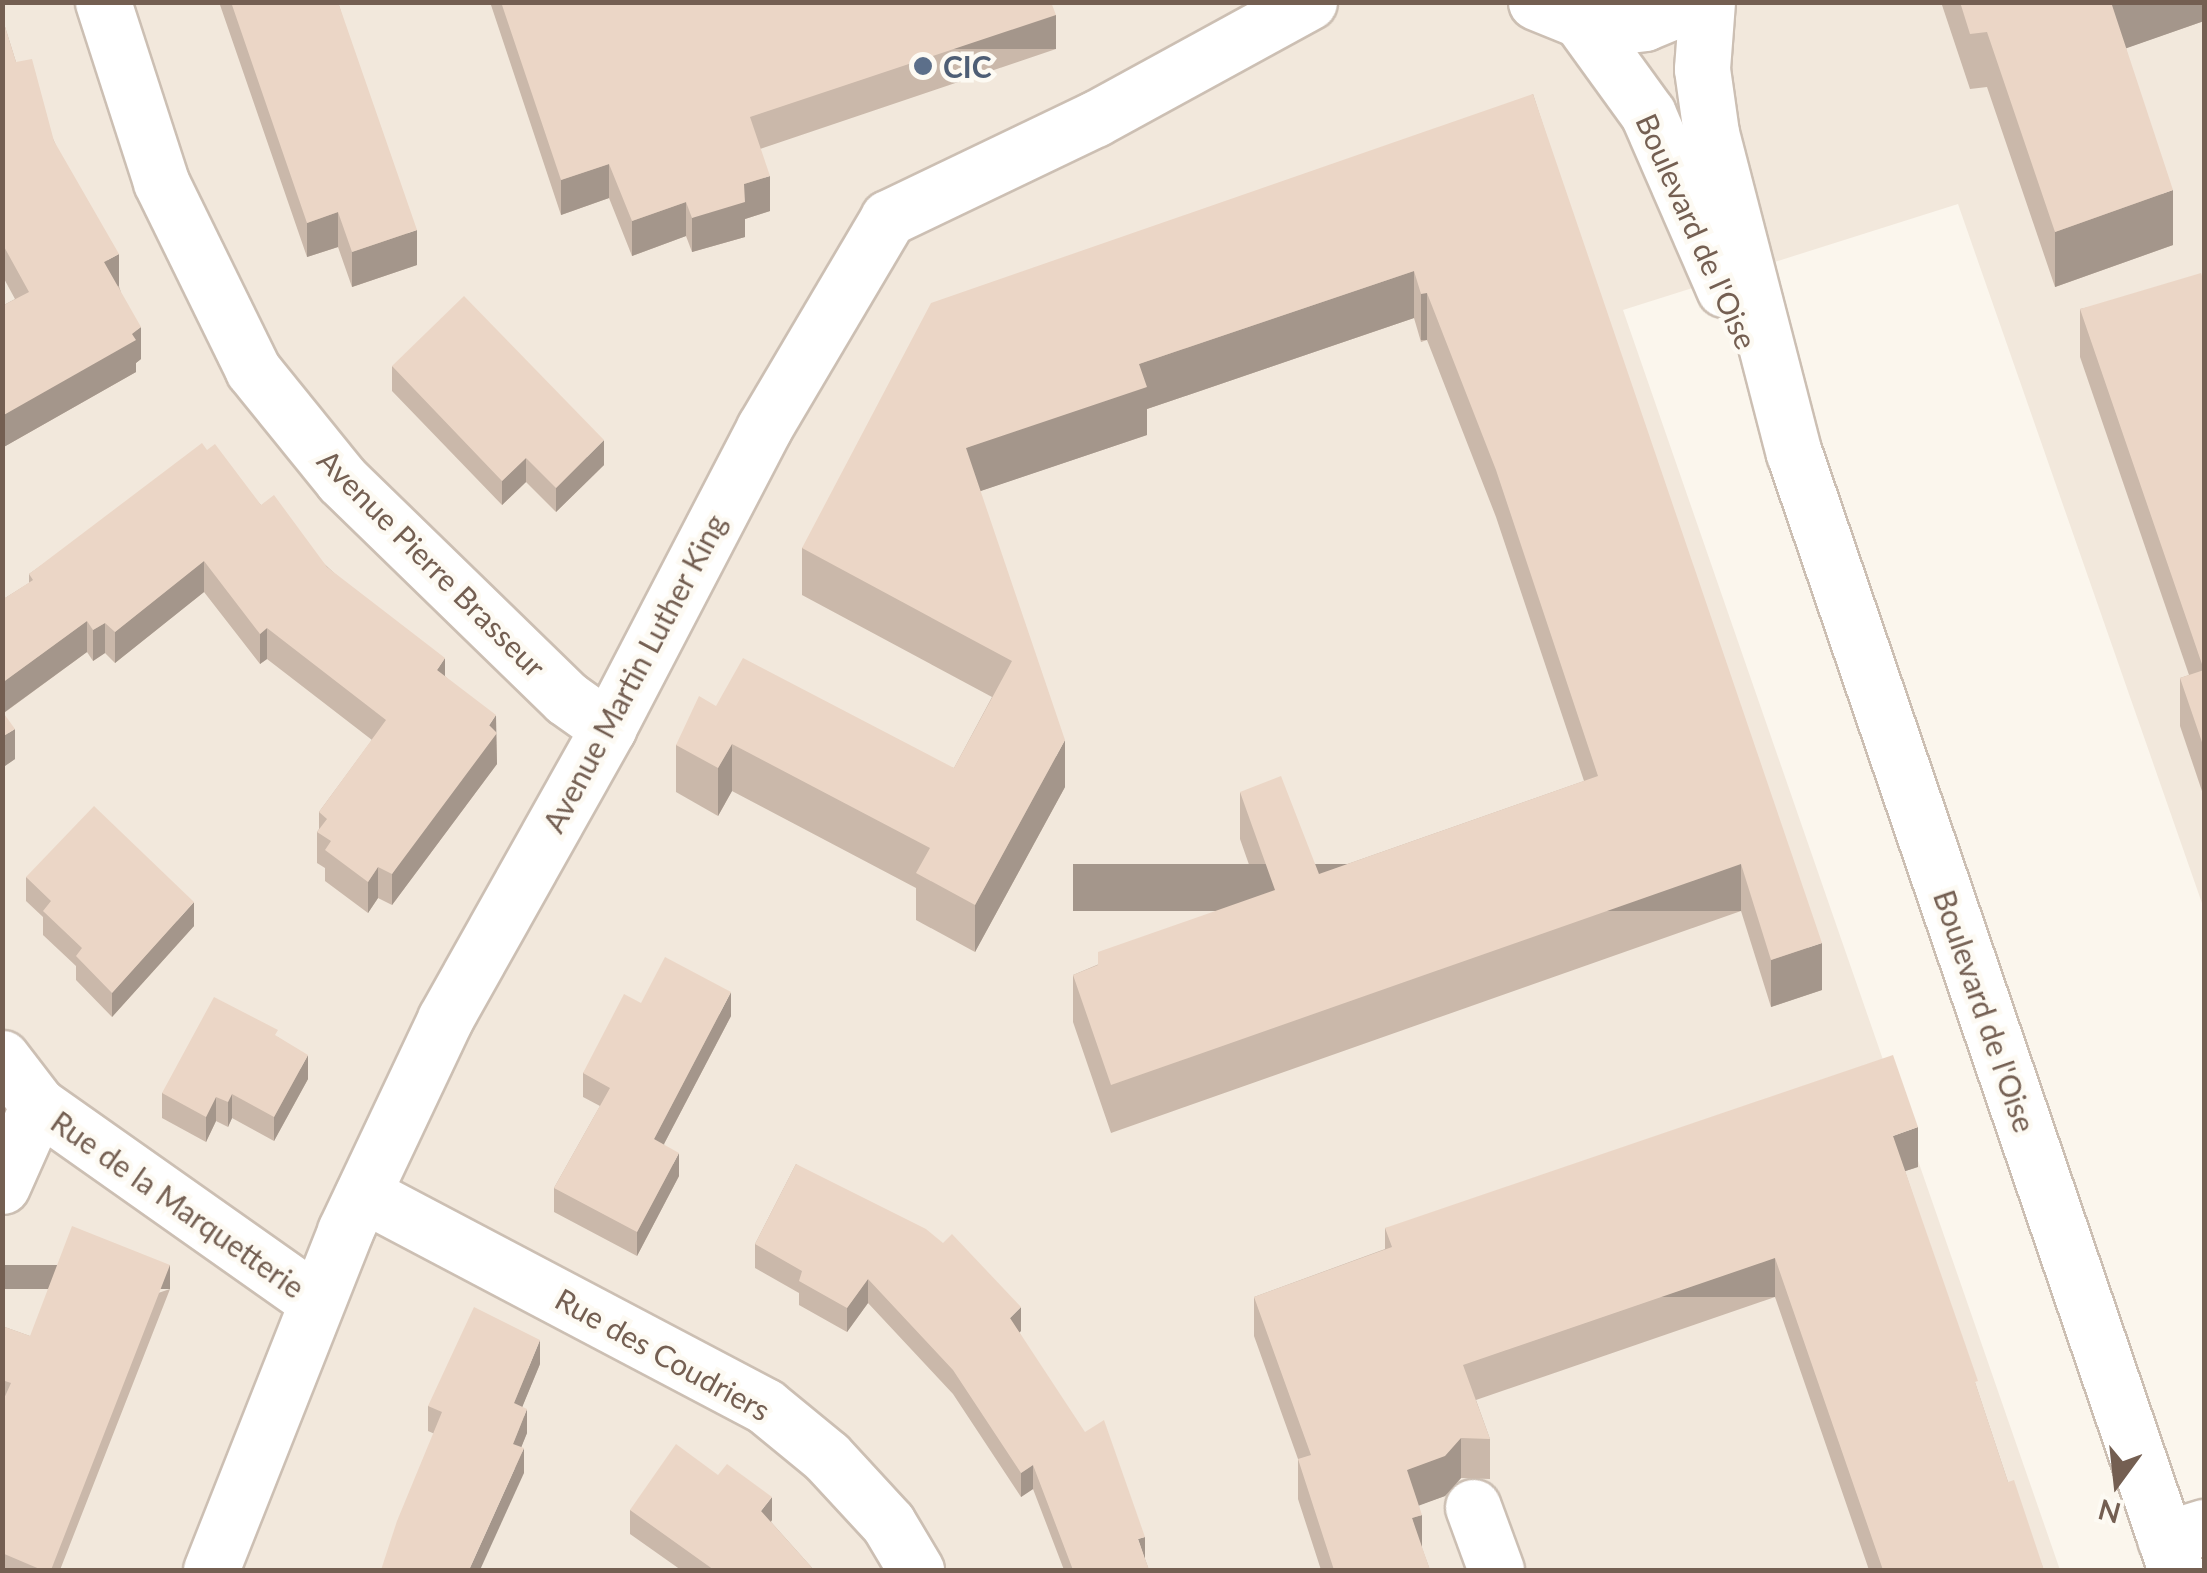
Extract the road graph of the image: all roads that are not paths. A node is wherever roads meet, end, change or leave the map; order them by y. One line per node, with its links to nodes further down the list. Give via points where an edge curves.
1 (103, 2): 7 (street, Avenue Pierre Brasseur, via 161,182 254,370 342,480 566,698)
2 (1309, 2): 7 (street, Avenue Martin Luther King, via 1095,119 888,218 764,428)
3 (1695, 2): 5 (street, via 1644,24 1603,26)
4 (1707, 2): 6 (street, Boulevard de l'Oise, via 1702,70 1711,133)
5 (1558, 12): 6 (street, Boulevard de l'Oise, via 1648,114)
6 (1794, 452): 14 (street, Boulevard de l'Oise)
7 (608, 728): 11 (street, Avenue Martin Luther King, via 444,1019)
8 (2, 1058): 9 (street, Rue de la Marquetterie)
9 (38, 1105): 10 (street); 12 (street, Rue de la Marquetterie)
10 (2, 1186)
11 (363, 1194): 12 (street, Avenue Martin Luther King); 16 (street, Rue des Coudriers, via 765,1406 852,1483 888,1523)
12 (316, 1301): 15 (street, Avenue Martin Luther King)
13 (1473, 1507): 17 (street)
14 (2182, 1545)
15 (211, 1570)
16 (916, 1570)
17 (1496, 1570)

